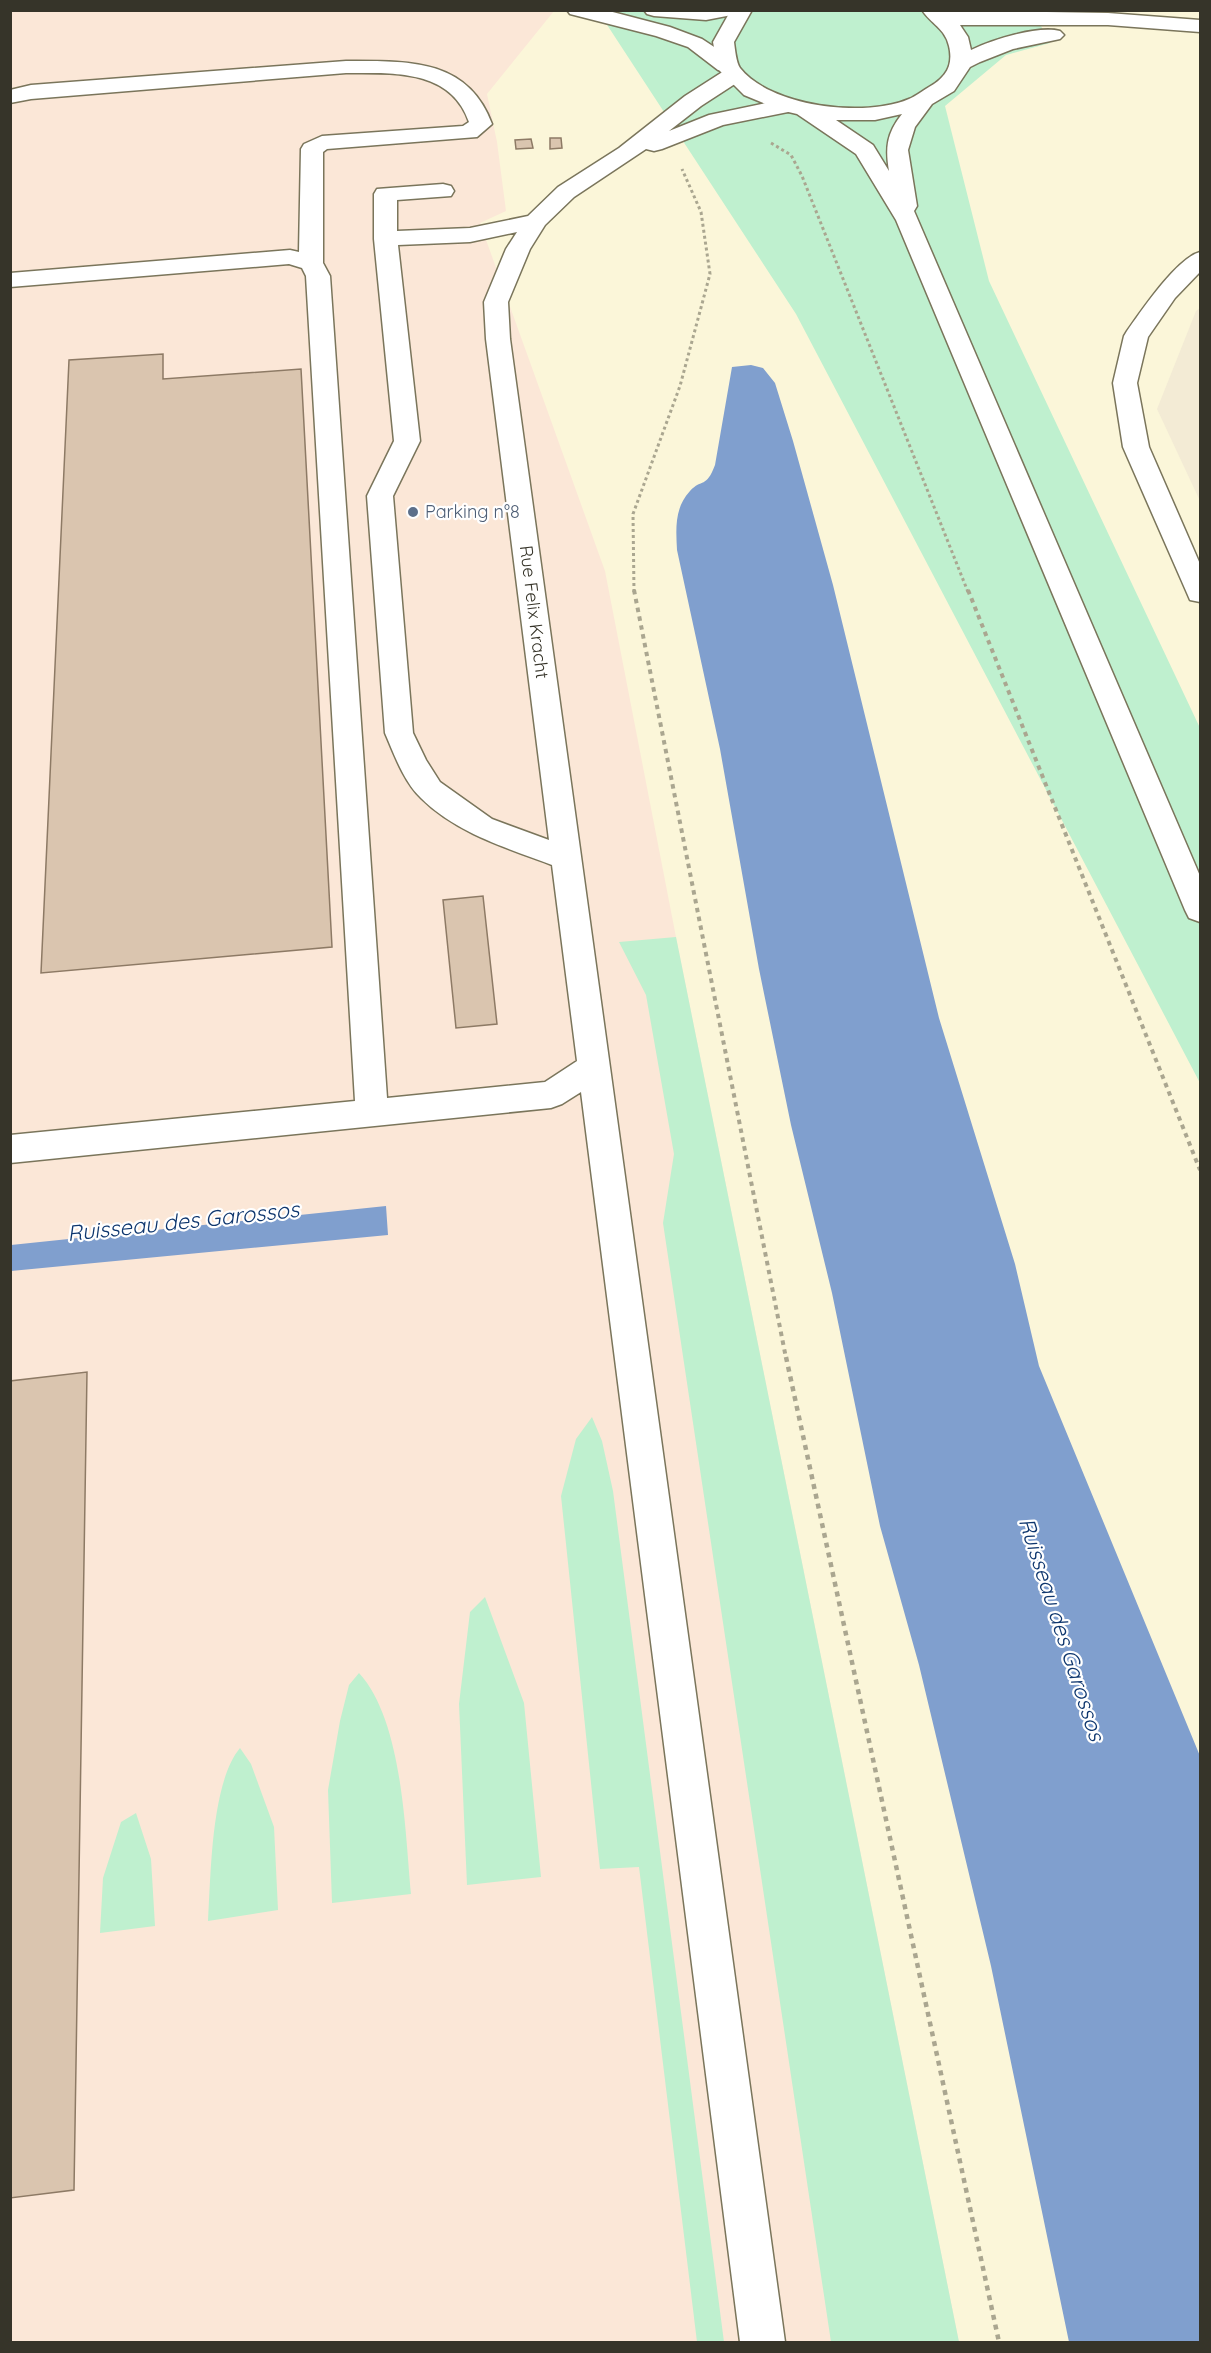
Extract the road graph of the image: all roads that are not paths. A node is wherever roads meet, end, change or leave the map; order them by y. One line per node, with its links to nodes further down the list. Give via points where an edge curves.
1 (576, 10): 9 (main road, via 663,31 695,43)
2 (654, 10): 3 (main road, via 706,14)
3 (730, 10)
4 (742, 10): 9 (main road, via 727,26 721,45)
5 (936, 13): 6 (main road, via 961,19 1108,19); 8 (main road, via 954,30 961,46)
6 (1200, 26)
7 (1200, 40): 8 (main road, via 1065,33 1014,40 983,50)
8 (962, 63): 11 (main road, via 941,91)
9 (730, 70): 12 (main road, via 751,90); 14 (main road, Rue Felix Kracht)
10 (10, 97): 20 (main road, via 31,92 389,67 420,70 451,83 468,96 478,109 481,124 469,132 322,143 312,149)
11 (922, 102): 13 (main road, via 868,115); 16 (main road, via 904,126 897,150)
12 (785, 106): 13 (main road); 14 (main road, Rue Felix Kracht, via 717,120)
13 (807, 112): 16 (main road, via 865,150)
14 (627, 153): 17 (main road, Rue Felix Kracht, via 566,192)
15 (443, 191): 18 (main road, via 385,194)
16 (908, 220): 24 (main road)
17 (536, 221): 18 (main road, via 470,235); 23 (main road, Rue Felix Kracht, via 518,249 496,302 496,311)
18 (386, 239): 23 (main road, via 407,441 380,496 399,733 430,790 482,827)
19 (1200, 259): 22 (main road, via 1167,293 1136,336 1125,383 1136,447)
20 (311, 263): 21 (main road, via 290,257); 26 (main road, via 318,276)
21 (10, 280)
22 (1200, 593)
23 (566, 858): 25 (main road, Rue Felix Kracht)
24 (1200, 910)
25 (594, 1067): 26 (main road, via 551,1095); 28 (main road, Rue Felix Kracht)
26 (372, 1113): 27 (main road)
27 (10, 1149)
28 (763, 2343)

